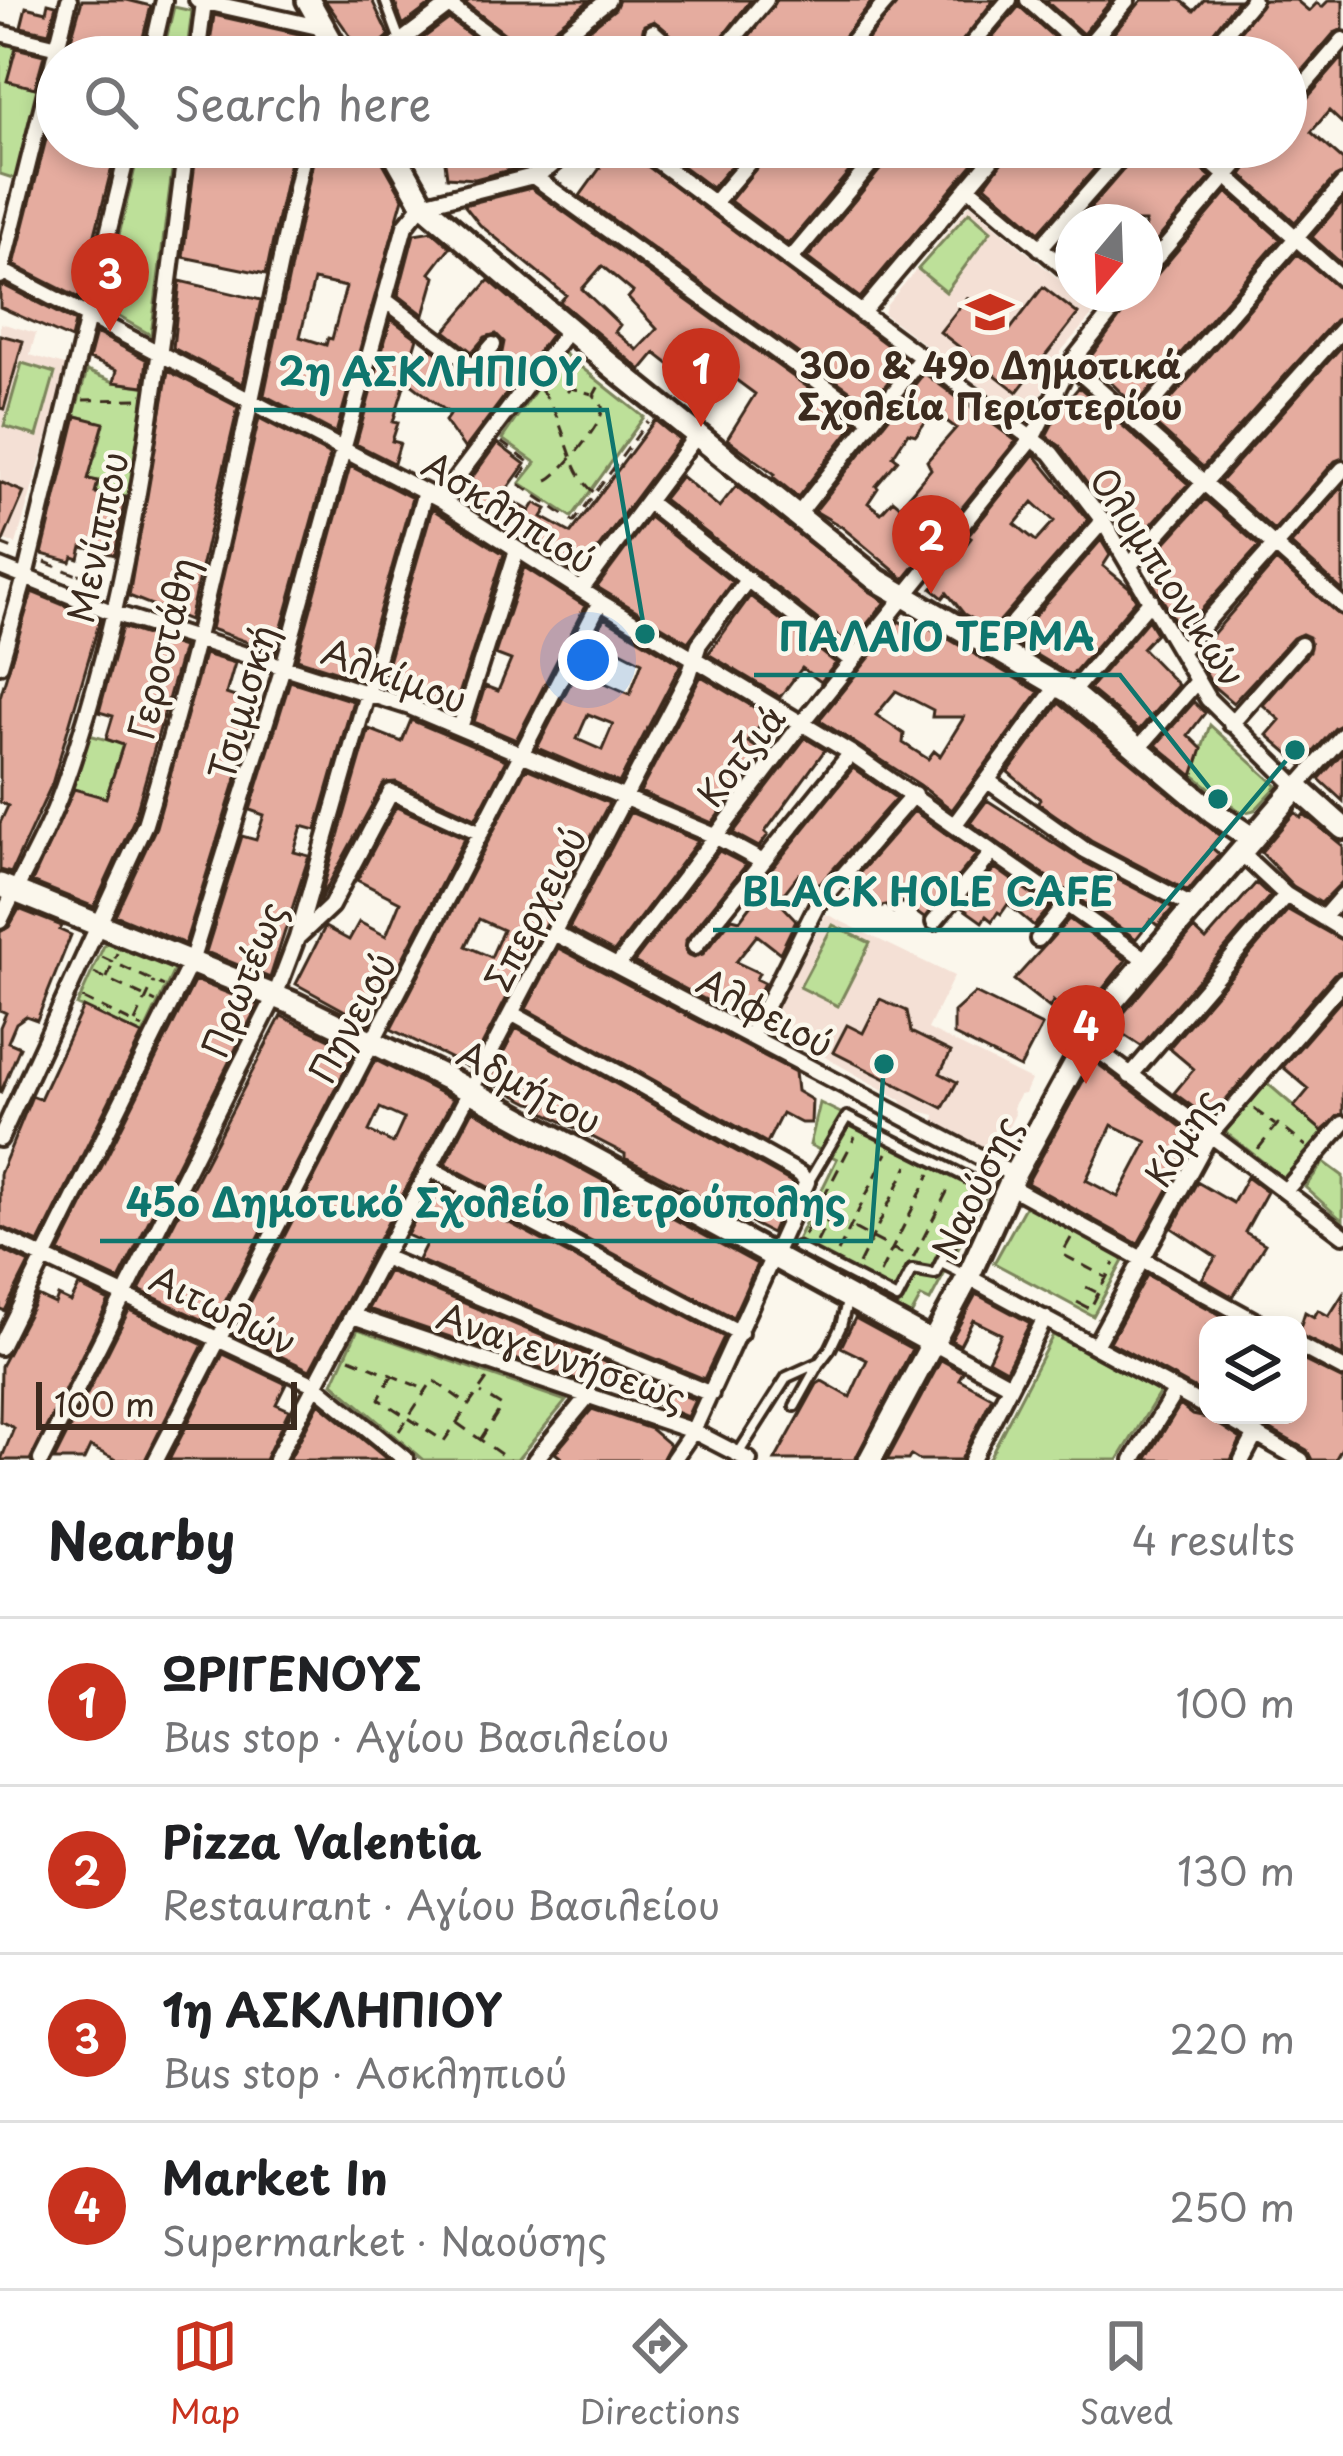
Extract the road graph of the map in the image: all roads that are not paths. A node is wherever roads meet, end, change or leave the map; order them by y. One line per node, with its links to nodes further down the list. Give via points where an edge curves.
1 (69, 0): 17 (street)
2 (164, 0): 18 (street)
3 (308, 0): 14 (street)
4 (386, 0): 21 (lane)
5 (608, 0): 24 (street)
6 (766, 0): 26 (street)
7 (888, 0): 27 (street)
8 (1009, 0): 28 (street)
9 (1028, 0): 29 (street)
10 (1127, 0): 30 (street)
11 (1253, 0): 31 (street)
12 (201, 1): 14 (street); 19 (street)
13 (449, 2): 22 (street); 23 (street)
14 (323, 28): 20 (street)
15 (653, 32): 25 (street)
16 (0, 33): 33 (street)
17 (60, 36)
18 (156, 36)
19 (198, 36)
20 (327, 36)
21 (397, 36)
22 (409, 36)
23 (492, 36)
24 (563, 36)
25 (657, 36)
26 (736, 36)
27 (857, 36)
28 (979, 36)
29 (1065, 36)
30 (1100, 36)
31 (1223, 36)
32 (1343, 40): 34 (street)
33 (36, 41)
34 (1307, 82)
35 (36, 132): 59 (street)
36 (124, 168): 64 (street)
37 (183, 168): 68 (street, Μενίππου)
38 (300, 168): 71 (street, Γεροστάθη)
39 (403, 168): 53 (street)
40 (549, 168): 48 (street)
41 (668, 168): 52 (street, Ολυμπιονικών)
42 (744, 168): 52 (street)
43 (867, 168): 57 (street)
44 (984, 168): 51 (street)
45 (1110, 168): 55 (street)
46 (1217, 168): 49 (street)
47 (1233, 168): 49 (street)
48 (532, 176): 53 (street); 72 (street)
49 (1226, 176): 54 (street); 56 (street)
50 (1343, 184): 54 (street)
51 (968, 187): 55 (street); 63 (street)
52 (714, 203): 57 (street, Ολυμπιονικών)
53 (423, 204): 61 (street, Τσιμισκή, via 404,226); 66 (street)
54 (1297, 239): 60 (street); 73 (street)
55 (1040, 248): 58 (street)
56 (1163, 250)
57 (790, 260): 63 (street, Ολυμπιονικών)
58 (1055, 260)
59 (0, 272): 64 (street, Ασκληπιού)
60 (1343, 280)
61 (385, 300): 67 (street, via 474,367); 76 (street, Τσιμισκή)
62 (1111, 312): 70 (street, Κοτζιά)
63 (861, 314): 69 (street, Ολυμπιονικών)
64 (89, 316): 68 (street, Ασκληπιού); 88 (street)
65 (1343, 328): 78 (street)
66 (569, 329): 74 (street); 80 (street)
67 (493, 345)
68 (160, 351): 71 (street, Ασκληπιού); 95 (street, Μενίππου)
69 (921, 358): 72 (street); 75 (street, Ολυμπιονικών)
70 (1070, 364): 73 (street); 75 (street, Κοτζιά)
71 (249, 398): 76 (street, Ασκληπιού); 96 (street, Γεροστάθη)
72 (872, 420): 82 (street)
73 (1136, 422): 78 (street)
74 (697, 435): 81 (street); 82 (street)
75 (1033, 437): 83 (street, Ολυμπιονικών); 91 (street, Κοτζιά)
76 (343, 447): 79 (street, Ασκληπιού); 103 (street, Τσιμισκή)
77 (1343, 469): 84 (street)
78 (1204, 485): 84 (street); 86 (street)
79 (425, 492): 80 (street, Ασκληπιού); 106 (street, Πρωτέως)
80 (440, 500): 85 (street, Ασκληπιού)
81 (648, 502): 89 (street); 90 (street)
82 (797, 516): 91 (street)
83 (1103, 521): 86 (street, Ολυμπιονικών); 98 (street)
84 (1276, 548): 94 (street); 99 (street)
85 (517, 550): 90 (street, Ασκληπιού); 109 (street)
86 (1130, 566): 92 (street, Ολυμπιονικών)
87 (0, 567): 88 (street, Αλκίμου)
88 (26, 577): 95 (street, Αλκίμου); 102 (street)
89 (748, 579): 100 (street, Σπερχειού); 101 (street)
90 (581, 590): 93 (street, Ασκληπιού)
91 (902, 597): 98 (street); 101 (street, Κοτζιά)
92 (1151, 600): 99 (street, Ολυμπιονικών); 105 (street)
93 (600, 602): 100 (street, Ασκληπιού); 113 (street, Πηνειού)
94 (1343, 606)
95 (114, 613): 96 (street, Αλκίμου); 125 (street, Μενίππου, via 65,782)
96 (196, 640): 103 (street, Αλκίμου); 133 (street, Γεροστάθη, via 145,824)
97 (1301, 645): 108 (street)
98 (993, 646): 105 (street)
99 (1182, 649): 104 (street, Ολυμπιονικών)
100 (694, 656): 107 (street, Ασκληπιού); 117 (street, Σπερχειού)
101 (851, 662): 107 (street, Κοτζιά)
102 (0, 665)
103 (283, 667): 106 (street, Αλκίμου); 140 (street, Τσιμισκή)
104 (1197, 681): 108 (street, Ολυμπιονικών); 111 (street)
105 (1064, 689): 111 (street); 114 (street)
106 (365, 692): 109 (street, Αλκίμου); 136 (street, Πρωτέως)
107 (803, 722): 112 (street, Ασκληπιού); 121 (street, Κοτζιά)
108 (1231, 724): 115 (street, Ολυμπιονικών)
109 (460, 728): 113 (street, Αλκίμου)
110 (1343, 735): 115 (street, Ναούσης)
111 (1137, 750): 122 (street)
112 (851, 753): 116 (street, Ασκληπιού); 124 (street)
113 (523, 755): 117 (street, Αλκίμου); 120 (street, Πηνειού)
114 (988, 782): 118 (street); 129 (street, via 1085,850)
115 (1298, 787): 119 (street); 122 (street, Ναούσης)
116 (914, 794): 118 (street, Ασκληπιού); 145 (street, via 817,905)
117 (625, 798): 121 (street, Αλκίμου); 135 (street, Σπερχειού)
118 (956, 824): 123 (street, Ασκληπιού)
119 (1343, 828)
120 (482, 833): 136 (street, via 392,792 332,906); 146 (street, Πηνειού)
121 (716, 836): 124 (street, Αλκίμου); 141 (street, Κοτζιά)
122 (1245, 844): 127 (street); 129 (street, Ναούσης)
123 (993, 852): 128 (street, Ασκληπιού); 132 (street)
124 (761, 861): 138 (street)
125 (7, 887): 131 (street, Μενίππου); 133 (street, Αδμήτου)
126 (1343, 895): 130 (street)
127 (1286, 896): 130 (street); 148 (street)
128 (1066, 905): 137 (street); 139 (street, Ασκληπιού)
129 (1192, 906): 139 (street, Ναούσης)
130 (1323, 918): 134 (street)
131 (0, 921)
132 (934, 922)
133 (97, 924): 140 (street, Αδμήτου); 152 (street, Γεροστάθη)
134 (1343, 930)
135 (554, 933): 141 (street, Αλφειού); 144 (street, Σπερχειού)
136 (297, 938): 143 (street, Πρωτέως)
137 (1038, 939)
138 (695, 946)
139 (1146, 960): 147 (street, Ναούσης)
140 (191, 962): 143 (street, Αδμήτου); 161 (street, Τσιμισκή)
141 (617, 966): 145 (street, Αλφειού)
142 (1343, 981): 151 (street, Κόμης)
143 (275, 996): 146 (street, Αδμήτου); 166 (street, Πρωτέως)
144 (513, 1014): 149 (street, Σπερχειού); 155 (street)
145 (751, 1036): 154 (street, Αλφειού)
146 (372, 1041): 149 (street, Αδμήτου); 171 (street, Πηνειού)
147 (1086, 1041): 148 (street); 154 (street, Ναούσης)
148 (1130, 1076): 151 (street)
149 (472, 1090): 153 (street, Σπερχειού); 159 (street, Αδμήτου)
150 (1343, 1124): 156 (street)
151 (1210, 1135): 156 (street); 162 (street, Κόμης)
152 (0, 1139)
153 (430, 1169): 160 (street, Σπερχειού); 170 (street)
154 (1012, 1181): 162 (street, Αλφειού); 164 (street, Ναούσης)
155 (807, 1182): 159 (street); 163 (lane, via 847,1118 980,1184)
156 (1286, 1191): 157 (street)
157 (1343, 1235)
158 (0, 1237): 161 (street, Αιτωλών)
159 (787, 1252): 165 (street, Αδμήτου); 165 (lane, via 811,1254); 170 (street)
160 (383, 1257): 167 (street, Σπερχειού); 181 (street)
161 (44, 1258): 166 (street, Αιτωλών); 174 (street, Τσιμισκή)
162 (1143, 1260): 168 (street, Αλφειού); 173 (street, Κόμης)
163 (939, 1267): 164 (lane); 165 (lane, via 928,1276 912,1270 897,1299)
164 (968, 1277): 169 (street); 172 (street, Ναούσης)
165 (851, 1286): 172 (street, Αδμήτου); 176 (lane, via 842,1326)
166 (126, 1295): 171 (street, Αιτωλών); 191 (street, Πρωτέως)
167 (353, 1316): 178 (street, Σπερχειού); 182 (street, Αναγεννήσεως)
168 (1246, 1316)
169 (1045, 1318): 173 (street); 179 (street)
170 (740, 1333): 181 (street)
171 (218, 1340): 178 (street, Αιτωλών); 192 (street, Πηνειού)
172 (933, 1343): 179 (street, Αδμήτου); 196 (street, Ναούσης)
173 (1096, 1344): 180 (street)
174 (0, 1347)
175 (1307, 1350): 177 (street)
176 (820, 1362): 184 (lane); 189 (lane, via 787,1376)
177 (1343, 1369)
178 (315, 1385): 188 (street, Αιτωλών); 193 (street, Σπερχειού)
179 (1010, 1385): 197 (street)
180 (1176, 1390): 183 (street); 198 (street)
181 (711, 1394): 186 (street)
182 (588, 1396): 186 (street, Αναγεννήσεως); 190 (street)
183 (1199, 1403)
184 (795, 1406)
185 (1238, 1424): 187 (street)
186 (693, 1431): 189 (street, Αναγεννήσεως); 195 (street)
187 (1256, 1434): 199 (street); 200 (street)
188 (389, 1452): 194 (street, Αιτωλών)
189 (743, 1457)
190 (540, 1458)
191 (41, 1460)
192 (156, 1460)
193 (275, 1460)
194 (406, 1460)
195 (673, 1460)
196 (870, 1460)
197 (972, 1460)
198 (1133, 1460)
199 (1242, 1460)
200 (1301, 1460)

